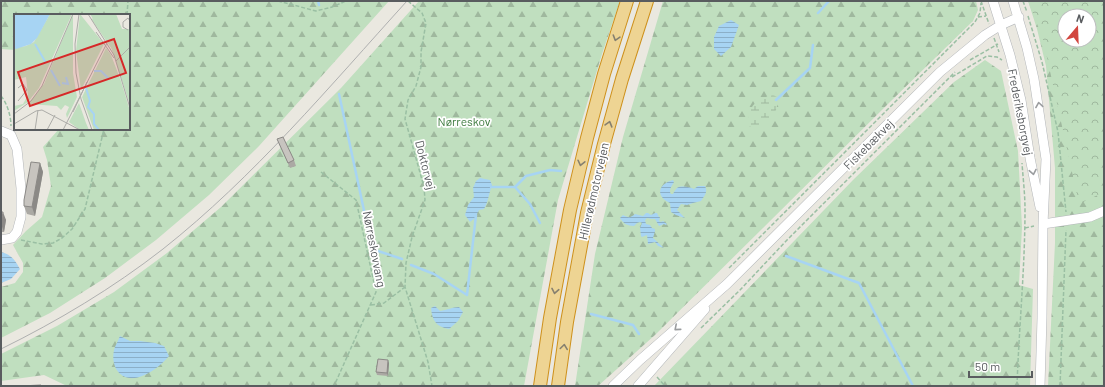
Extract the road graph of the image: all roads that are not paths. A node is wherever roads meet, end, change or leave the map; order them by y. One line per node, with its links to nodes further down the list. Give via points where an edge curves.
1 (627, 1): 12 (highway, Hillerødmotorvejen, one-way to 12, via 604,74 570,210)
2 (647, 1): 13 (highway, Hillerødmotorvejen, one-way to 2, via 587,213 622,79)
3 (993, 1): 6 (street, Frederiksborgvej)
4 (1013, 1): 5 (street, Frederiksborgvej)
5 (1019, 17): 6 (street, Fiskebækvej); 9 (street, Frederiksborgvej, one-way to 5, via 1046,159 1034,79)
6 (1001, 25): 9 (street, Frederiksborgvej, one-way to 9, via 1021,100); 11 (street, Fiskebækvej, via 940,72)
7 (1, 131): 10 (street, via 11,135 17,149 21,188 21,218 17,232 12,238)
8 (1104, 211): 9 (street, via 1090,217)
9 (1043, 224): 16 (street, Frederiksborgvej)
10 (1, 240)
11 (727, 284): 14 (street, Fiskebækvej, one-way to 14); 15 (street, Fiskebækvej)
12 (540, 386)
13 (558, 386)
14 (613, 386)
15 (638, 386)
16 (1040, 386)

